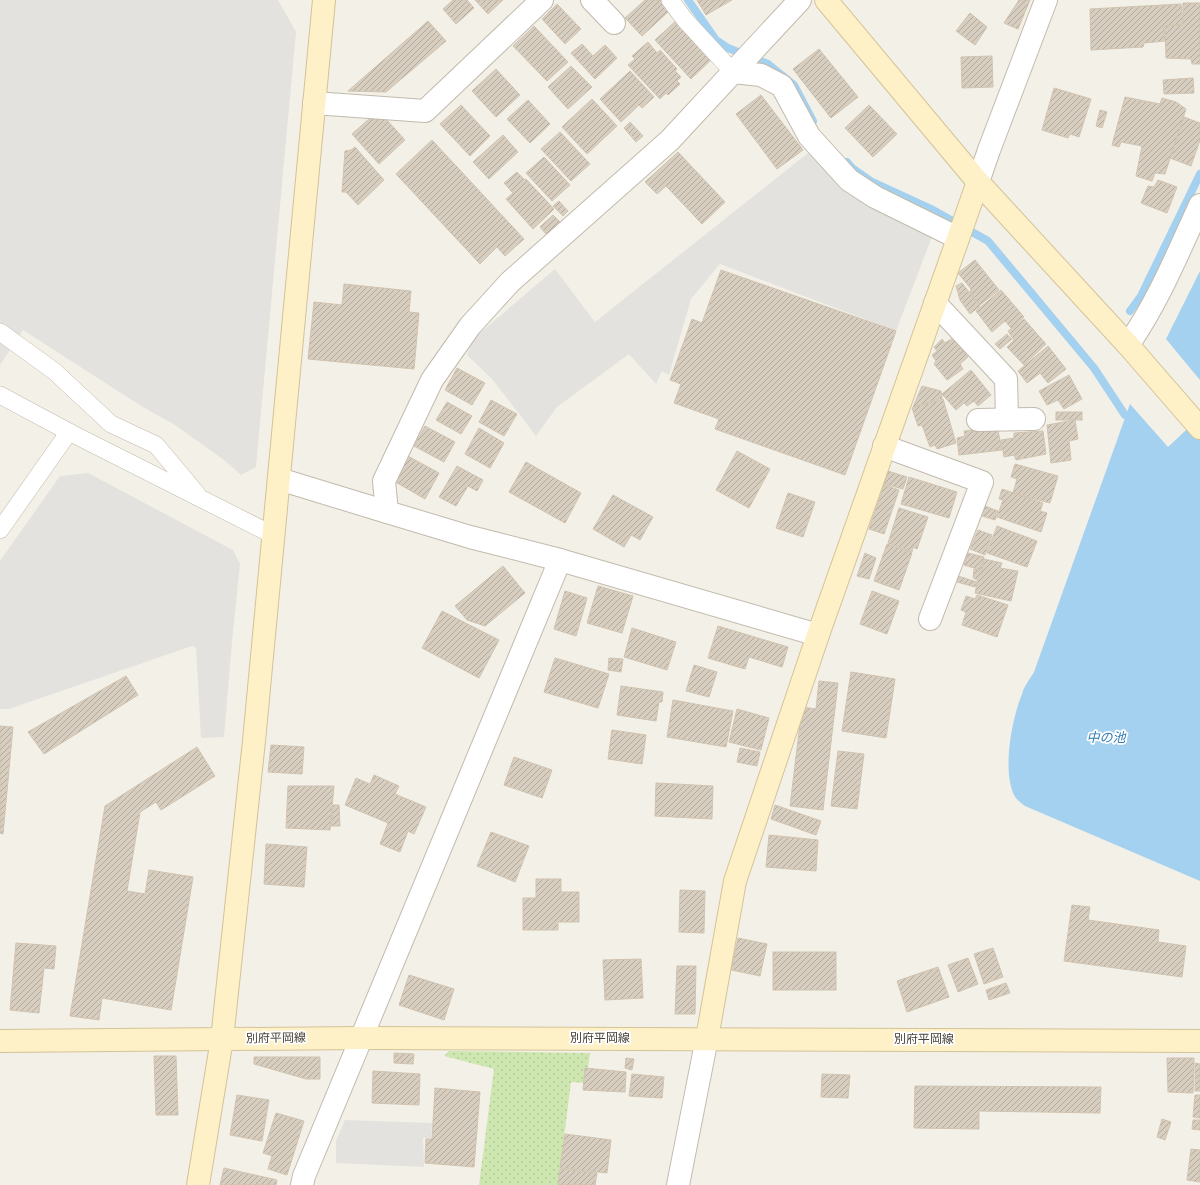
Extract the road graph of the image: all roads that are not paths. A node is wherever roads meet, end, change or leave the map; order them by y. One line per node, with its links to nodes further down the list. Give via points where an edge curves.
1 (324, 0): 10 (street)
2 (542, 0): 10 (street, via 425,111)
3 (592, 0): 8 (street)
4 (670, 0): 9 (lane, via 684,20)
5 (800, 0): 9 (street)
6 (826, 0): 11 (street)
7 (1046, 0): 11 (street)
8 (614, 23)
9 (733, 72): 13 (street, via 762,75 782,86 809,136 849,180 875,197); 26 (street, via 670,140 510,282 470,326 432,380 384,480)
10 (314, 103): 24 (street)
11 (978, 182): 13 (street); 16 (street)
12 (1200, 205): 16 (street, via 1175,260 1141,326)
13 (958, 238): 14 (street)
14 (935, 303): 18 (street, via 1006,379); 23 (street)
15 (0, 332): 25 (lane, via 54,371 112,424 156,446)
16 (1128, 345): 21 (street)
17 (0, 395): 22 (lane)
18 (1007, 419): 19 (street); 20 (street)
19 (1034, 419)
20 (978, 420)
21 (1200, 428)
22 (69, 432): 25 (lane); 27 (lane)
23 (884, 446): 30 (street, via 982,482); 31 (street)
24 (279, 479): 26 (street); 28 (street)
25 (203, 500): 28 (lane)
26 (387, 512): 29 (street)
27 (0, 530)
28 (273, 534): 34 (street)
29 (560, 560): 31 (street); 32 (street)
30 (930, 618)
31 (818, 635): 33 (street, via 735,881)
32 (361, 1038): 33 (street, 別府平岡線); 34 (street, 別府平岡線); 38 (street)
33 (707, 1038): 36 (street, 別府平岡線); 39 (street)
34 (222, 1039): 35 (street, 別府平岡線); 37 (street)
35 (0, 1041)
36 (1200, 1041)
37 (198, 1185)
38 (302, 1185)
39 (678, 1185)

